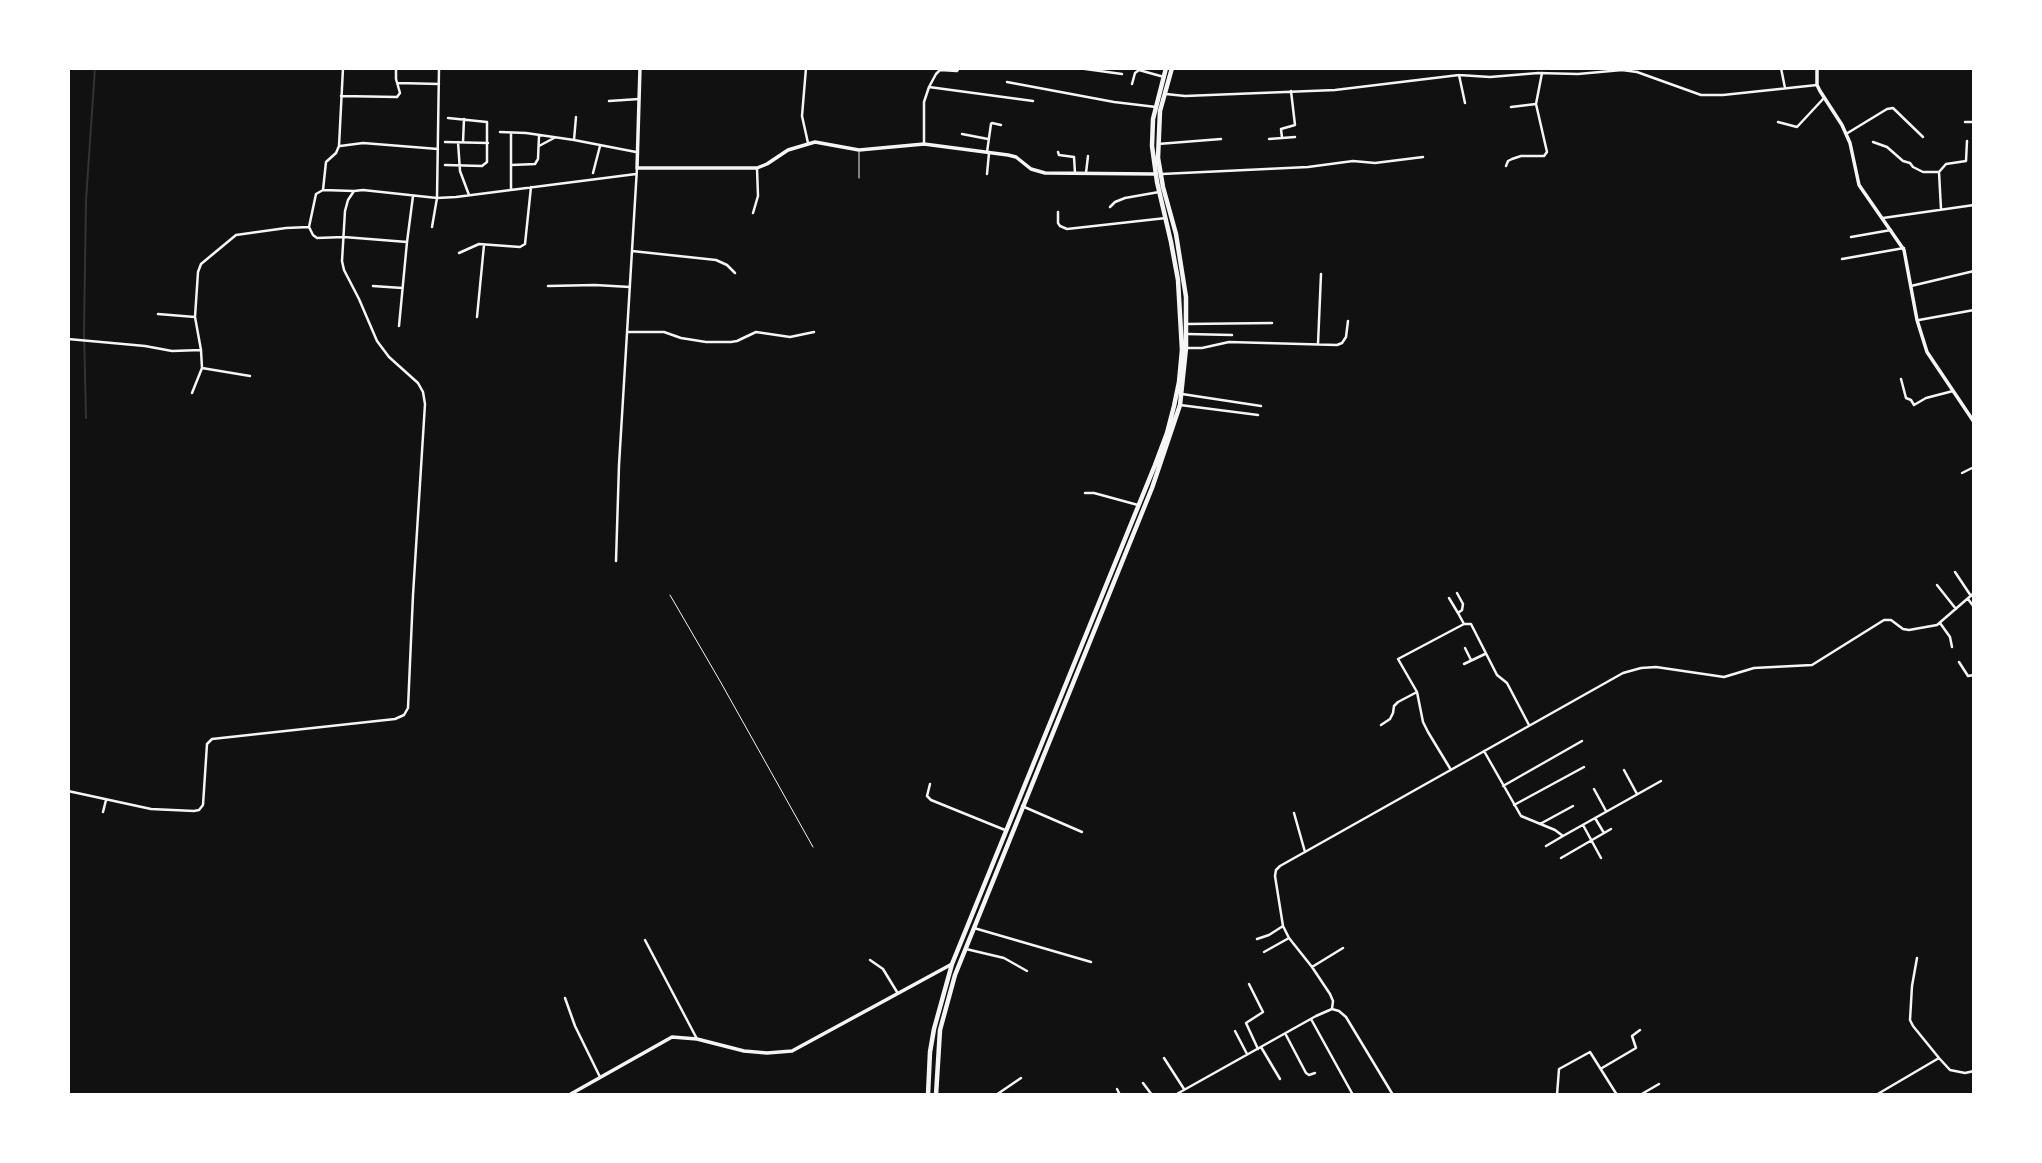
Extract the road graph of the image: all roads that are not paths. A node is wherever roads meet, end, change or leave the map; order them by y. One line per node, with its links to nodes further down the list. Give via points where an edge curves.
1 (344, 68): 27 (street)
2 (396, 68): 18 (street)
3 (439, 68): 20 (street)
4 (640, 68): 29 (street)
5 (806, 68): 62 (street, via 802,116)
6 (959, 68): 23 (street, via 940,70)
7 (1078, 68): 13 (street)
8 (1166, 68): 16 (highway)
9 (1172, 68): 26 (highway)
10 (1781, 68): 24 (street)
11 (1818, 68): 22 (street)
12 (1542, 73): 15 (street); 24 (street, via 1634,71 1708,95); 33 (street)
13 (1122, 74)
14 (1459, 75): 15 (street); 19 (street); 25 (street)
15 (1468, 75): 19 (street)
16 (1164, 77): 21 (street, via 1139,71); 26 (highway)
17 (1007, 82): 34 (street)
18 (398, 83): 20 (street); 27 (street, via 397,97)
19 (1461, 83): 32 (street)
20 (439, 84): 68 (street)
21 (1132, 84)
22 (1817, 85): 24 (street); 28 (street)
23 (929, 87): 30 (street); 63 (street, via 924,102)
24 (1785, 88)
25 (1291, 91): 26 (street); 51 (street, via 1294,125 1281,129)
26 (1162, 93): 34 (highway); 64 (highway)
27 (341, 96): 65 (street)
28 (1824, 98): 40 (street, via 1797,127); 46 (street)
29 (639, 99): 31 (street); 70 (street)
30 (1034, 101)
31 (609, 102)
32 (1465, 103)
33 (1536, 104): 35 (street); 78 (street, via 1547,152 1545,156 1521,156 1507,161)
34 (1156, 107): 86 (highway, via 1152,146)
35 (1511, 107)
36 (576, 117): 55 (street)
37 (449, 118): 38 (street)
38 (464, 119): 59 (street); 61 (street, via 487,122)
39 (1974, 121): 41 (street)
40 (1778, 122)
41 (1965, 122)
42 (1001, 125): 52 (street, via 992,123)
43 (500, 132): 44 (street)
44 (511, 134): 47 (street); 77 (street)
45 (962, 134): 52 (street)
46 (1846, 134): 49 (street, via 1890,108); 102 (street, via 1859,185)
47 (539, 136): 50 (street); 66 (street)
48 (1295, 137): 51 (street)
49 (1923, 137)
50 (554, 138): 55 (street); 66 (street)
51 (1282, 138): 54 (street)
52 (988, 139): 71 (street)
53 (1221, 139): 64 (street)
54 (1269, 139)
55 (574, 140): 67 (street)
56 (1967, 141): 81 (street, via 1966,161 1946,164)
57 (445, 142): 58 (street)
58 (458, 142): 59 (street); 76 (street)
59 (463, 142): 61 (street)
60 (1873, 142): 81 (street, via 1923,172)
61 (488, 143): 76 (street, via 487,164)
62 (808, 143): 69 (street); 79 (street)
63 (924, 144): 69 (street); 71 (street)
64 (1158, 144): 86 (highway)
65 (338, 146): 68 (street, via 363,143); 89 (street, via 325,166)
66 (538, 146): 77 (street, via 536,164)
67 (600, 146): 70 (street); 82 (street)
68 (438, 149): 95 (street)
69 (859, 150): 87 (lane)
70 (636, 152): 80 (street)
71 (988, 152): 83 (street, via 1012,155 1040,172); 85 (street)
72 (1058, 152): 83 (street, via 1074,157)
73 (1088, 156): 84 (street)
74 (1423, 157): 86 (street)
75 (445, 165): 76 (street)
76 (458, 165): 93 (street)
77 (512, 166): 90 (street)
78 (1506, 166)
79 (757, 168): 80 (street); 100 (street)
80 (636, 171): 88 (street); 111 (street)
81 (1939, 172): 98 (street)
82 (593, 173)
83 (1075, 173): 84 (street)
84 (1086, 173): 86 (street)
85 (986, 174)
86 (1158, 174): 92 (highway); 129 (highway, via 1181,261)
87 (859, 178)
88 (531, 187): 90 (street); 109 (street, via 525,244)
89 (323, 190): 91 (street); 103 (street, via 316,194)
90 (511, 190): 93 (street)
91 (354, 191): 94 (street); 106 (street, via 345,211)
92 (1159, 191): 97 (street, via 1125,198); 101 (highway)
93 (469, 195): 95 (street)
94 (413, 196): 95 (street); 108 (street)
95 (437, 198): 104 (street)
96 (1974, 205): 98 (street)
97 (1110, 207)
98 (1941, 209): 102 (street)
99 (1058, 212): 101 (street, via 1058,223 1067,229)
100 (753, 213)
101 (1166, 218): 152 (highway, via 1178,280 1179,382 1167,433)
102 (1883, 218): 105 (street)
103 (309, 227): 106 (street, via 317,237); 124 (street, via 245,233 227,242 199,268)
104 (432, 227)
105 (1891, 230): 107 (street); 110 (street)
106 (344, 237): 108 (street); 186 (street, via 344,270 377,341 418,383 424,396 408,708 395,719 212,738 207,744 199,810 151,809)
107 (1850, 237)
108 (407, 242): 120 (street)
109 (484, 245): 112 (street); 125 (street)
110 (1904, 248): 113 (street); 119 (street)
111 (632, 251): 115 (street, via 716,260); 121 (street)
112 (459, 253)
113 (1842, 259)
114 (1974, 271): 119 (street)
115 (735, 273)
116 (1321, 274): 136 (street)
117 (373, 286): 120 (street)
118 (548, 286): 121 (street)
119 (1911, 286): 126 (street)
120 (401, 288): 130 (street)
121 (630, 288): 131 (street)
122 (1974, 310): 126 (street)
123 (158, 314): 124 (street)
124 (195, 317): 138 (street)
125 (477, 317)
126 (1916, 320): 142 (street, via 1927,352)
127 (1348, 321): 136 (street, via 1342,343)
128 (1272, 323): 129 (street)
129 (1187, 324): 133 (highway)
130 (399, 326)
131 (627, 332): 132 (street, via 664,332 706,342 737,341 756,332 790,337); 153 (street)
132 (814, 332)
133 (1187, 334): 134 (street); 137 (highway)
134 (1232, 335)
135 (68, 339): 138 (street, via 172,351)
136 (1318, 344): 137 (street, via 1229,342)
137 (1186, 348): 144 (highway)
138 (201, 349): 139 (street)
139 (202, 368): 140 (street); 143 (street)
140 (250, 376)
141 (1901, 379): 142 (street, via 1906,398 1914,405)
142 (1954, 391): 148 (street)
143 (192, 393)
144 (1182, 394): 145 (highway); 146 (street)
145 (1180, 405): 147 (street); 188 (highway, via 1152,488)
146 (1261, 407)
147 (1258, 415)
148 (1974, 422)
149 (1974, 467): 150 (street)
150 (1962, 473)
151 (1085, 493): 152 (street)
152 (1138, 505): 197 (highway)
153 (616, 561)
154 (1955, 572): 158 (street)
155 (1937, 585): 161 (street)
156 (1457, 593): 162 (street, via 1463,604)
157 (670, 595): 203 (lane)
158 (1971, 596): 160 (street); 161 (street)
159 (1449, 598): 162 (street)
160 (1974, 607)
161 (1956, 609): 163 (street)
162 (1458, 613): 164 (street)
163 (1940, 623): 165 (street); 174 (street, via 1909,630 1884,620 1808,665 1754,668 1724,677 1641,668 1609,680)
164 (1464, 624): 167 (street, via 1472,625); 172 (street, via 1398,659)
165 (1952, 647)
166 (1465, 648): 168 (street)
167 (1485, 654): 168 (street); 174 (street, via 1497,675 1507,682)
168 (1471, 660): 170 (street)
169 (1959, 662): 171 (street, via 1969,676)
170 (1464, 664)
171 (1974, 675)
172 (1417, 692): 173 (street, via 1398,702 1390,719); 178 (street, via 1426,727)
173 (1381, 725)
174 (1529, 725): 176 (street)
175 (1582, 741): 182 (street)
176 (1484, 751): 178 (street); 182 (street)
177 (1584, 767): 187 (street)
178 (1451, 770): 204 (street)
179 (1624, 770): 185 (street)
180 (1661, 782): 185 (street)
181 (930, 784): 197 (street, via 927,796 931,800)
182 (1503, 786): 187 (street)
183 (1594, 789): 190 (street)
184 (68, 791): 186 (street)
185 (1637, 794): 190 (street)
186 (106, 800): 191 (street)
187 (1514, 805): 194 (street, via 1521,816)
188 (1022, 806): 198 (street); 208 (highway)
189 (1573, 806): 194 (street)
190 (1606, 811): 193 (street)
191 (103, 812)
192 (1294, 813): 204 (street)
193 (1595, 818): 195 (street); 199 (street)
194 (1540, 824): 200 (street)
195 (1583, 825): 200 (street); 201 (street)
196 (1611, 829): 199 (street)
197 (1005, 830): 218 (highway)
198 (1082, 832)
199 (1604, 834): 201 (street)
200 (1563, 836): 202 (street)
201 (1592, 841): 205 (street); 206 (street)
202 (1546, 846)
203 (813, 848)
204 (1304, 852): 207 (street, via 1276,870)
205 (1561, 858)
206 (1601, 858)
207 (1283, 926): 209 (street); 210 (street)
208 (974, 928): 213 (highway); 217 (street)
209 (1289, 938): 214 (street); 219 (street)
210 (1257, 939)
211 (645, 940): 229 (street)
212 (1343, 948): 219 (street)
213 (966, 949): 220 (street, via 1004,958); 248 (highway, via 940,1030)
214 (1264, 952)
215 (1917, 958): 233 (street, via 1910,1020)
216 (870, 960): 222 (street, via 883,969)
217 (1091, 962)
218 (952, 964): 222 (street); 247 (highway, via 934,1029)
219 (1312, 967): 224 (street, via 1332,998)
220 (1027, 971)
221 (1249, 984): 230 (street, via 1263,1012 1246,1023)
222 (897, 992): 229 (street, via 792,1051 744,1051)
223 (565, 998): 237 (street)
224 (1332, 1009): 225 (street); 254 (street, via 1346,1017)
225 (1311, 1019): 228 (street); 244 (street)
226 (1640, 1030): 234 (street, via 1632,1036 1636,1048)
227 (1235, 1031): 231 (street)
228 (1285, 1034): 230 (street); 236 (street, via 1307,1073)
229 (697, 1039): 237 (street, via 669,1038)
230 (1260, 1048): 231 (street); 239 (street)
231 (1247, 1054): 243 (street)
232 (1164, 1058): 243 (street)
233 (1939, 1058): 235 (street, via 1950,1070); 258 (street)
234 (1602, 1068): 245 (street); 255 (street, via 1590,1052 1559,1069)
235 (1974, 1072)
236 (1315, 1073)
237 (600, 1077): 246 (street)
238 (1021, 1079): 249 (street)
239 (1280, 1079)
240 (1143, 1083): 251 (street)
241 (1659, 1084): 257 (street)
242 (1117, 1089): 250 (street)
243 (1184, 1089): 252 (street)
244 (1352, 1093): 253 (street)
245 (1616, 1093): 256 (street)
246 (569, 1095)
247 (928, 1095)
248 (936, 1095)
249 (996, 1095)
250 (1120, 1095)
251 (1152, 1095)
252 (1175, 1095)
253 (1346, 1095)
254 (1393, 1095)
255 (1557, 1095)
256 (1611, 1095)
257 (1640, 1095)
258 (1876, 1095)

